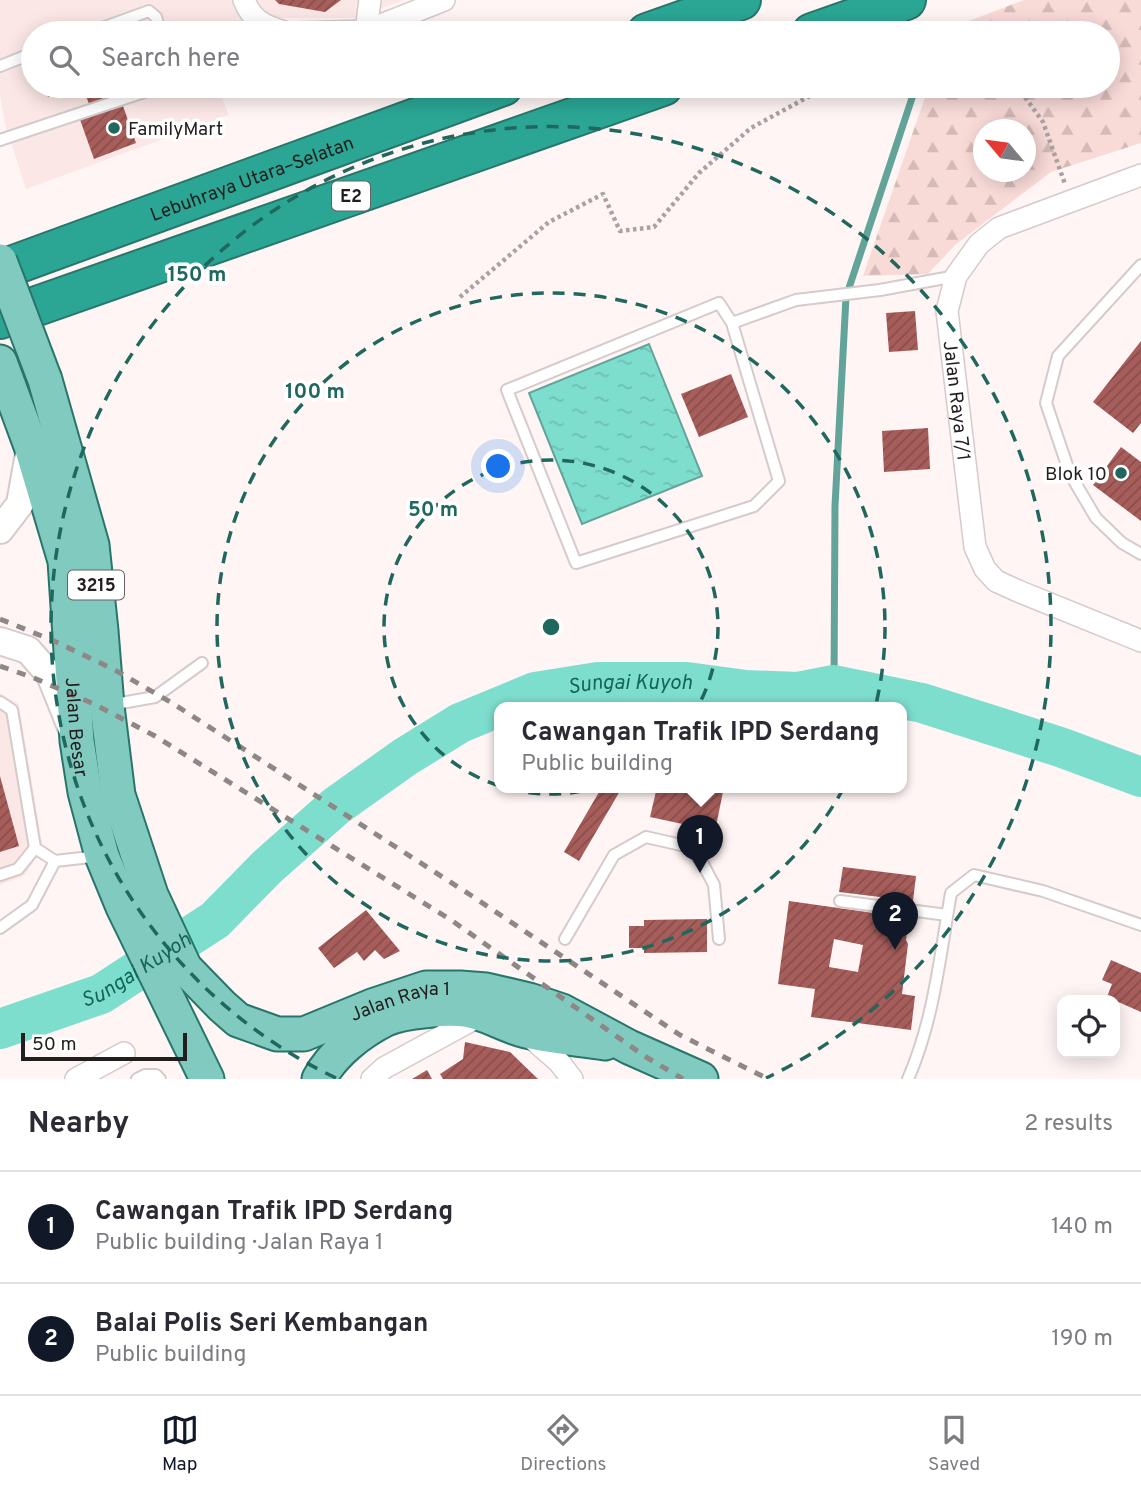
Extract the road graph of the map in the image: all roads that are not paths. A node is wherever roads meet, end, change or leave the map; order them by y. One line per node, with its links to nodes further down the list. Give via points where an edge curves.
1 (244, 0): 9 (street)
2 (370, 0): 10 (street)
3 (444, 0): 11 (street)
4 (708, 0): 12 (lane)
5 (741, 0): 13 (highway)
6 (906, 0): 14 (highway)
7 (121, 21): 8 (lane, via 149,11)
8 (157, 21)
9 (259, 21)
10 (367, 21)
11 (391, 21)
12 (671, 21)
13 (680, 21)
14 (846, 21)
15 (21, 58): 16 (lane)
16 (0, 66)
17 (127, 98): 20 (lane)
18 (470, 98): 24 (highway, Lebuhraya Utara–Selatan)
19 (629, 98): 26 (highway, E2)
20 (0, 141)
21 (1141, 175): 25 (street, Jalan Raya 7/1, via 999,228 979,244)
22 (0, 261): 36 (main road, Jalan Besar / 3215, bridge, via 45,380 92,545)
23 (1141, 265): 31 (lane, via 1058,356 1046,403 1070,474 1096,518)
24 (0, 270)
25 (956, 276): 27 (lane, via 796,300); 33 (street, Jalan Raya 7/1, via 947,312 975,547 985,569 996,581)
26 (0, 319)
27 (732, 323): 27 (lane, via 719,303 507,390 576,563 754,506 779,481)
28 (5, 376): 29 (main road, Jalan Besar / 3215)
29 (31, 446): 30 (street, via 20,505); 37 (main road, Jalan Besar / 3215, via 65,561)
30 (0, 530)
31 (1141, 554)
32 (0, 641): 37 (street, via 28,650 50,675)
33 (1141, 641)
34 (202, 663): 36 (lane, via 155,697)
35 (0, 702): 38 (lane, via 12,710)
36 (107, 706): 42 (main road, Jalan Besar / 3215)
37 (77, 741): 39 (main road, Jalan Besar / 3215)
38 (35, 848): 40 (lane); 41 (lane, via 18,869)
39 (102, 856): 40 (lane); 42 (main road, Jalan Besar / 3215)
40 (55, 861): 46 (lane, via 32,905)
41 (0, 875)
42 (137, 901): 49 (main road, Jalan Besar)
43 (839, 901): 44 (lane)
44 (947, 915): 45 (lane, via 951,893 974,875 1043,891); 62 (lane, via 936,990)
45 (1141, 925)
46 (0, 928)
47 (565, 939): 48 (lane, via 614,855 646,837 690,847 703,864 714,885)
48 (719, 939)
49 (173, 977): 52 (main road, Jalan Raya 1, via 238,1020 277,1034 304,1034 426,988 460,988 486,990 562,1011); 58 (main road, Jalan Besar)
50 (483, 1014): 51 (main road, Jalan Raya 1); 59 (main road, Jalan Raya 1, via 435,1009 388,1018 341,1050); 60 (street)
51 (524, 1031): 52 (main road, Jalan Raya 1); 61 (street)
52 (629, 1047): 54 (main road, Jalan Raya 1)
53 (124, 1053): 55 (street)
54 (687, 1077)
55 (76, 1079)
56 (137, 1079): 57 (lane, via 145,1075)
57 (160, 1079)
58 (207, 1079)
59 (319, 1079)
60 (372, 1079)
61 (572, 1079)
62 (908, 1079)

